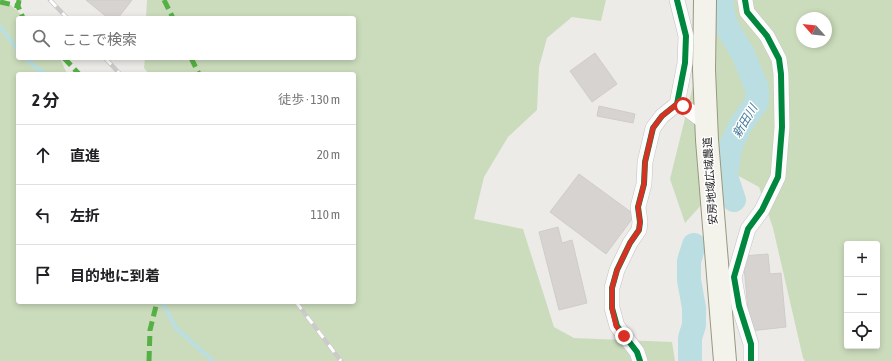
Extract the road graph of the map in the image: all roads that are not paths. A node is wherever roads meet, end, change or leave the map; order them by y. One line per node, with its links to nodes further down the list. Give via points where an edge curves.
1 (677, 0): 4 (street, via 686,36 685,63)
2 (705, 0): 5 (street, 安房地域広域農道)
3 (745, 0): 8 (street, via 747,12 767,36 779,59 782,127 778,177 762,210 748,229 734,277 739,306 751,344)
4 (677, 104): 5 (street); 6 (street, via 662,116 653,128 638,207 639,230 617,270 612,288 612,308 616,326 637,352)
5 (706, 123): 7 (street, 安房地域広域農道)
6 (640, 361)
7 (724, 361)
8 (751, 361)

